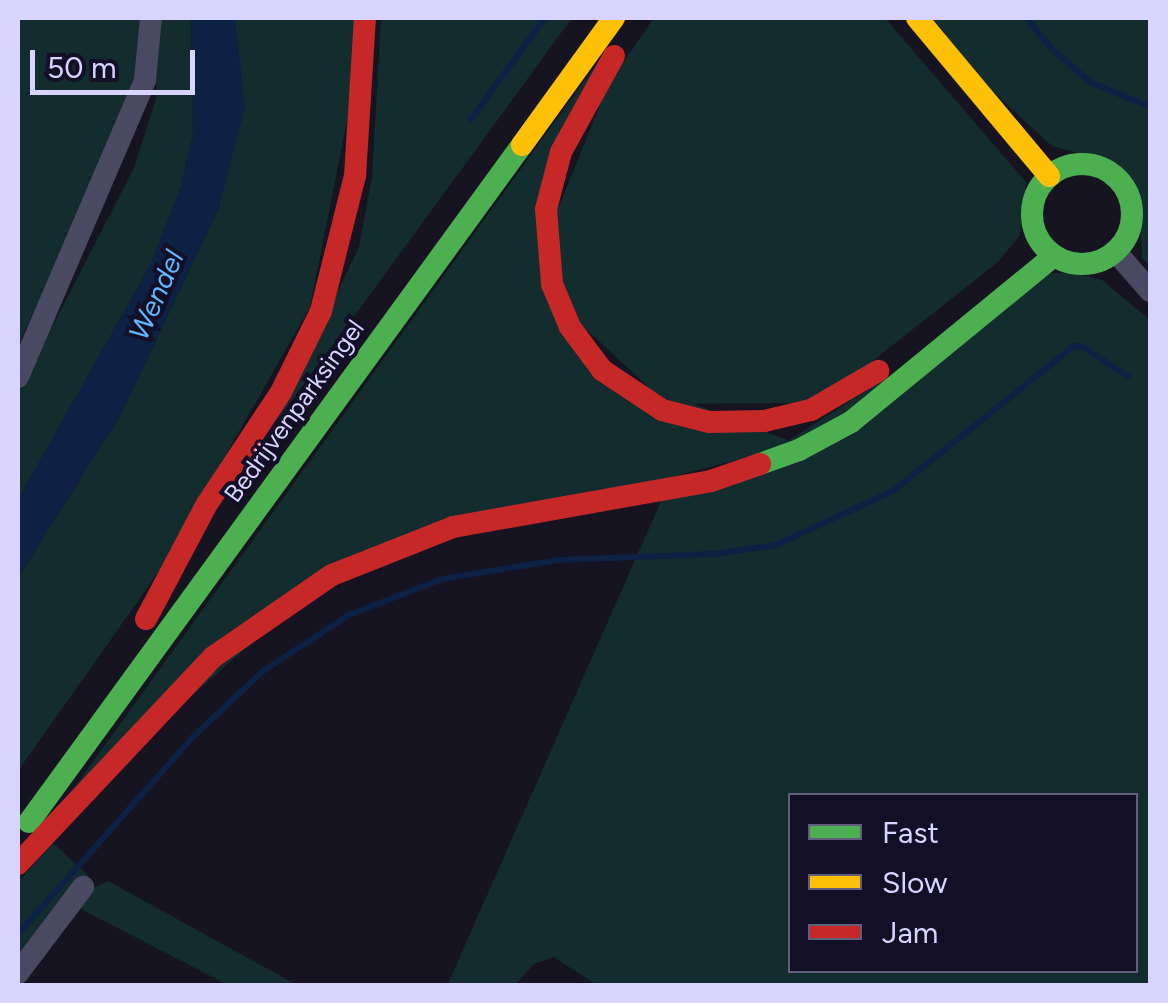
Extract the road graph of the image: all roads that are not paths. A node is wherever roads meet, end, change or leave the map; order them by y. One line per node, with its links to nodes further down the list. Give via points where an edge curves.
1 (150, 18): 11 (street, via 145,80)
2 (364, 18): 12 (main road, Bedrijvenparksingel, via 355,176 321,310 281,392 207,504 140,626)
3 (614, 18): 13 (main road, Bedrijvenparksingel)
4 (640, 18): 7 (main road, via 561,152 546,209 546,246 570,328 602,370 662,410 709,422 764,422 811,410 873,375)
5 (916, 18): 6 (main road)
6 (1049, 176): 7 (main road, via 1032,207); 8 (main road, via 1088,164 1121,183 1132,220)
7 (1036, 234): 9 (main road)
8 (1115, 252): 9 (main road, via 1085,264); 10 (street)
9 (1054, 256): 14 (main road, via 850,422 799,450 711,481 453,527 332,575 212,658)
10 (1150, 291)
11 (18, 377)
12 (306, 397)
13 (18, 837)
14 (18, 864)
15 (83, 887): 16 (street)
16 (18, 973)

